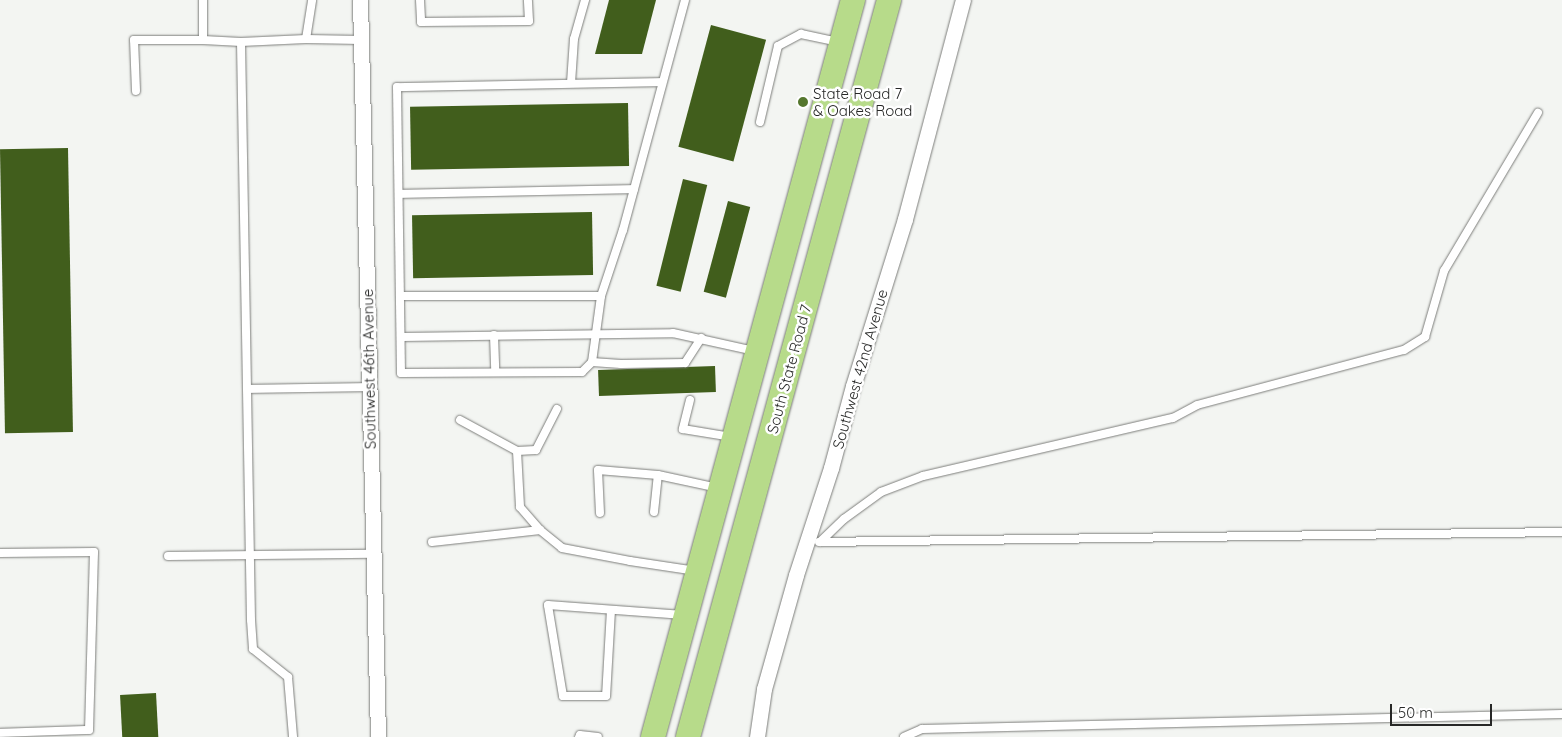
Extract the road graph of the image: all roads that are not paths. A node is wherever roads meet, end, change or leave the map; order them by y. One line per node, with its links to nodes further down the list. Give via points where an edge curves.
1 (203, 0): 12 (lane)
2 (312, 0): 11 (lane)
3 (360, 0): 13 (street, Southwest 46th Avenue)
4 (420, 0): 5 (lane, via 421,22 529,21)
5 (528, 0)
6 (585, 0): 17 (lane, via 574,39)
7 (685, 0): 16 (lane)
8 (853, 0): 15 (main road)
9 (889, 0): 36 (main road, South State Road 7)
10 (963, 0): 47 (street, Southwest 42nd Avenue, via 905,220)
11 (306, 39): 13 (lane); 14 (lane)
12 (203, 40): 14 (lane); 18 (lane, via 134,40)
13 (361, 40): 32 (street, Southwest 46th Avenue)
14 (241, 42): 33 (lane)
15 (841, 42): 20 (lane, via 801,34 778,46); 29 (main road)
16 (662, 82): 17 (lane); 21 (lane)
17 (571, 83): 22 (lane, via 397,87)
18 (136, 91)
19 (1538, 113): 47 (lane, via 1444,271 1425,337 1404,350 1197,405 1173,418 923,476 881,492)
20 (760, 122)
21 (634, 189): 22 (lane); 24 (lane)
22 (399, 194): 23 (lane)
23 (401, 296): 24 (lane); 27 (lane)
24 (601, 296): 25 (lane)
25 (596, 334): 26 (lane); 28 (lane, via 673,333); 30 (lane)
26 (494, 335): 27 (lane); 31 (lane)
27 (402, 337): 31 (lane, via 401,373)
28 (701, 338): 29 (lane); 30 (lane, via 685,363)
29 (757, 352): 36 (main road, via 766,360 772,373); 38 (main road)
30 (592, 362): 31 (lane, via 582,372)
31 (495, 372)
32 (369, 388): 33 (lane); 49 (street, Southwest 46th Avenue)
33 (247, 389): 51 (lane)
34 (690, 400): 38 (lane, via 683,429)
35 (556, 409): 39 (lane, via 536,450)
36 (778, 411): 63 (main road, South State Road 7)
37 (460, 420): 39 (lane)
38 (734, 437): 41 (main road)
39 (517, 451): 44 (lane, via 520,507)
40 (658, 475): 41 (lane); 42 (lane); 43 (lane, via 598,470)
41 (720, 489): 52 (main road)
42 (654, 512)
43 (600, 513)
44 (540, 530): 46 (lane); 52 (lane, via 562,548)
45 (1562, 532): 47 (lane)
46 (432, 542)
47 (813, 542): 64 (street, Southwest 42nd Avenue, via 764,689)
48 (0, 553): 57 (lane, via 94,552)
49 (373, 554): 51 (lane); 60 (street, Southwest 46th Avenue)
50 (168, 556): 51 (lane)
51 (250, 556): 59 (lane, via 253,649 288,677)
52 (698, 571): 54 (main road)
53 (611, 610): 53 (lane, via 548,605 563,696 606,696); 54 (lane)
54 (686, 615): 62 (main road)
55 (1562, 714): 65 (lane, via 922,729)
56 (0, 733): 57 (lane)
57 (89, 734)
58 (578, 736): 61 (lane)
59 (293, 737)
60 (378, 737)
61 (598, 737)
62 (653, 737)
63 (688, 737)
64 (757, 737)
65 (904, 737)

